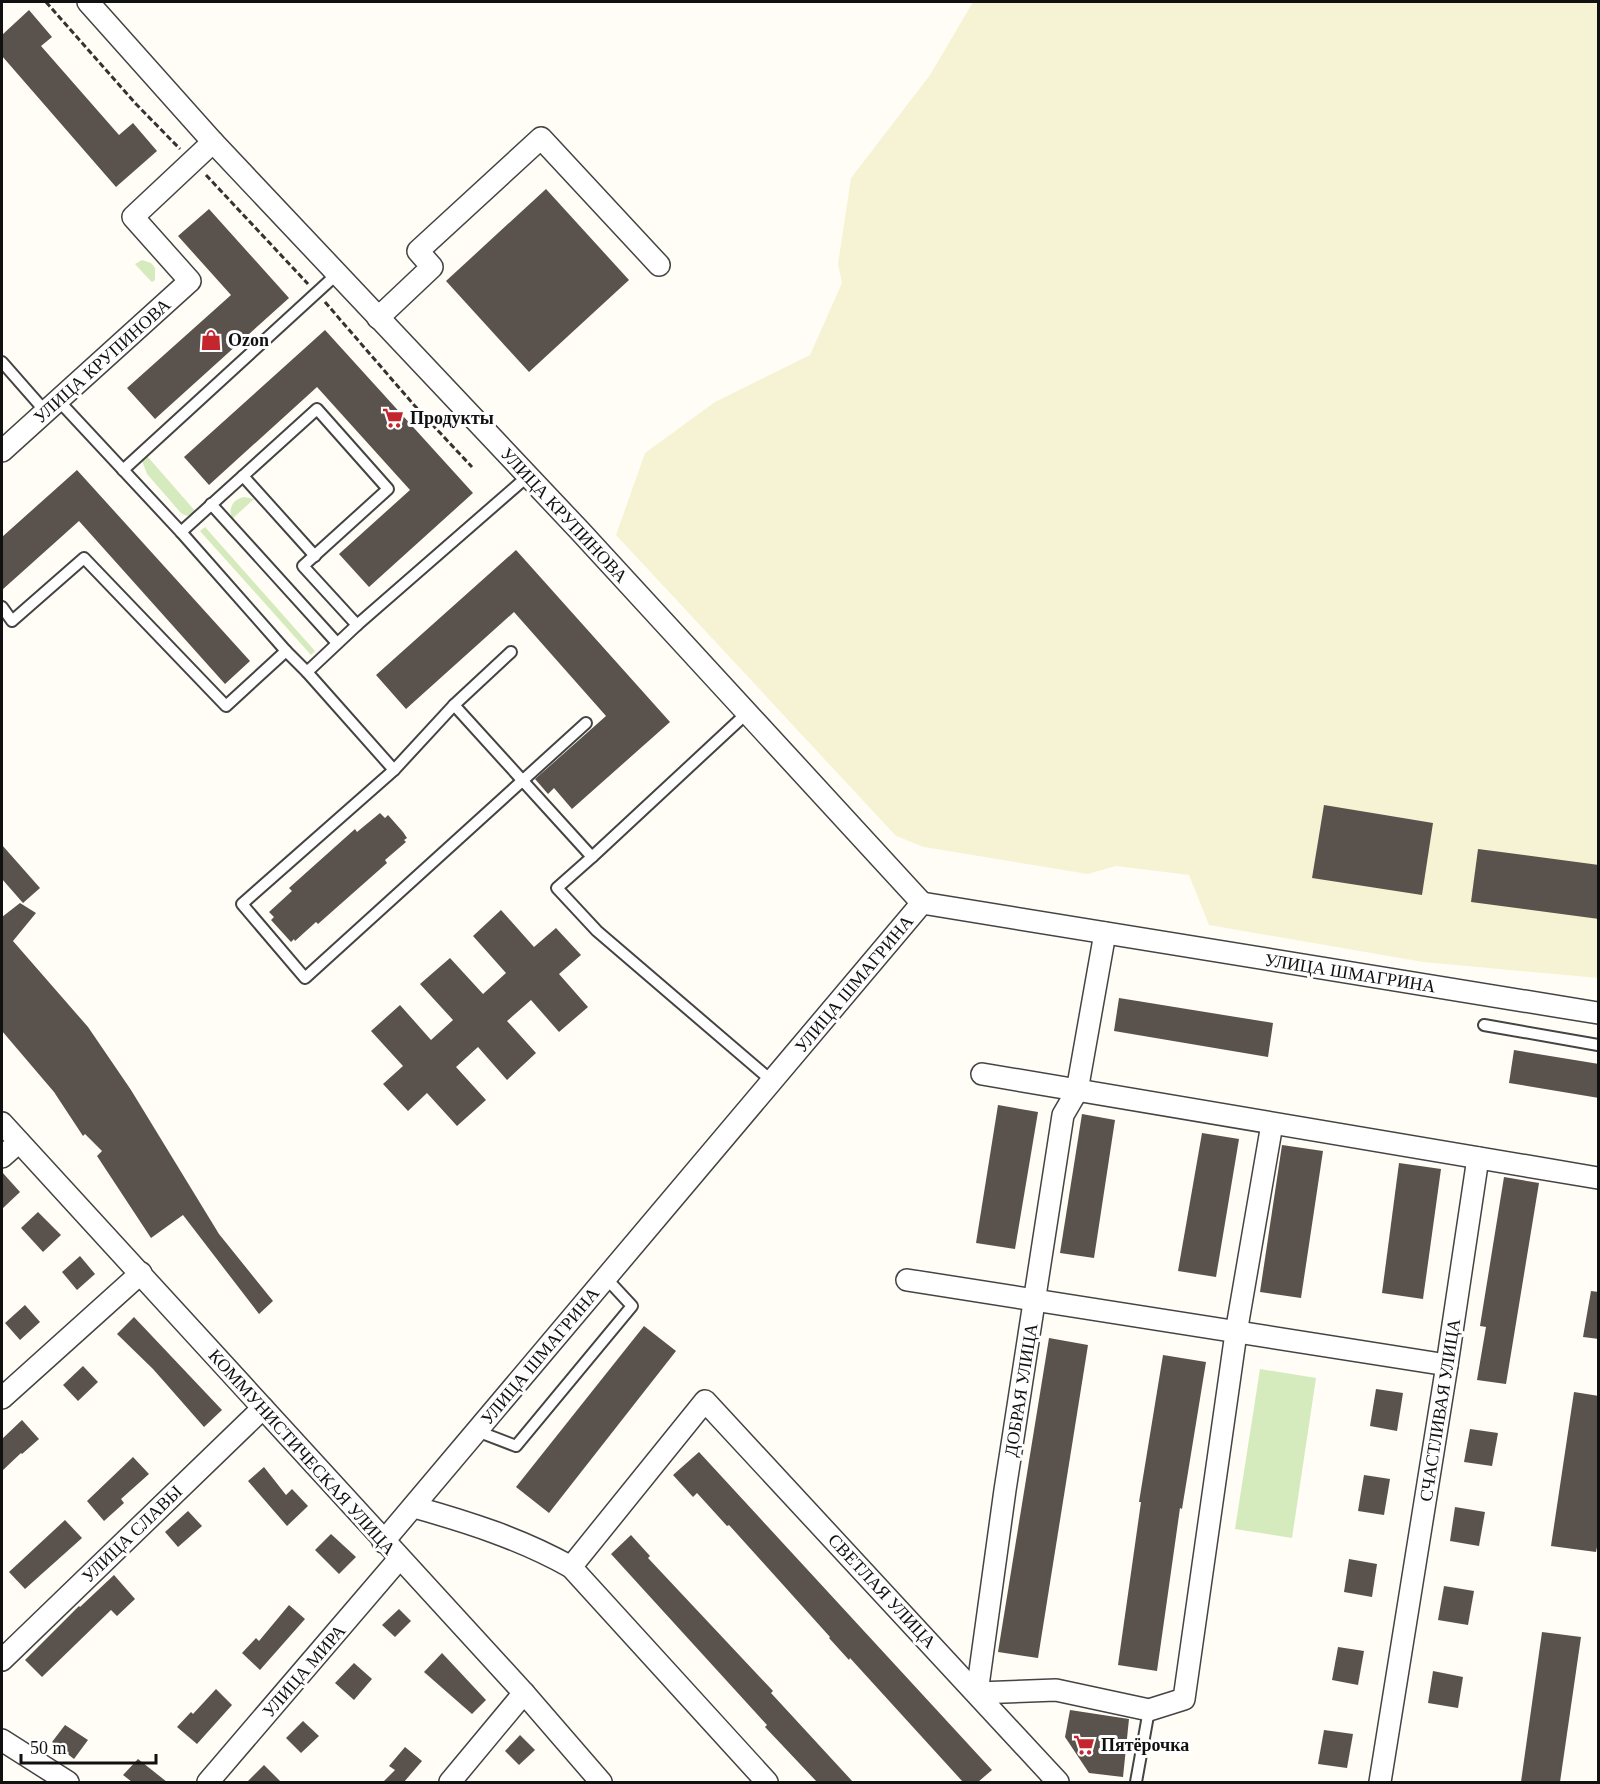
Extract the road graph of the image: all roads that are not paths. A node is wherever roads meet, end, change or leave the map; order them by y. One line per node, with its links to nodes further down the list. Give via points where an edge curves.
1 (88, 2): 2 (street, УЛИЦА КРУПИНОВА)
2 (213, 142): 4 (street, УЛИЦА КРУПИНОВА); 7 (street, УЛИЦА КРУПИНОВА, via 133,217 190,281)
3 (659, 265): 5 (street, via 541,138 418,252 432,267)
4 (337, 274): 5 (street, УЛИЦА КРУПИНОВА); 9 (lane)
5 (378, 318): 11 (street, УЛИЦА КРУПИНОВА)
6 (2, 362): 7 (lane)
7 (52, 406): 8 (street, УЛИЦА КРУПИНОВА); 9 (lane)
8 (2, 451)
9 (123, 470): 13 (lane)
10 (243, 476): 12 (lane); 14 (lane); 14 (lane, via 317,409 388,489)
11 (528, 476): 16 (lane); 22 (street, УЛИЦА КРУПИНОВА)
12 (211, 504): 13 (lane); 17 (lane)
13 (181, 532): 18 (lane)
14 (315, 556): 16 (lane, via 303,566)
15 (2, 607): 18 (lane, via 12,621 84,558 226,706)
16 (357, 625): 17 (lane)
17 (337, 643): 20 (lane)
18 (286, 651): 20 (lane)
19 (511, 652): 21 (lane)
20 (307, 672): 24 (lane)
21 (453, 705): 24 (lane); 25 (lane)
22 (747, 713): 26 (lane); 27 (street, УЛИЦА КРУПИНОВА)
23 (586, 723): 25 (lane)
24 (394, 770): 25 (lane, via 242,904 305,978)
25 (522, 780): 26 (lane)
26 (592, 857): 33 (lane, via 557,888 597,931)
27 (922, 903): 28 (street, УЛИЦА ШМАГРИНА); 33 (street, УЛИЦА ШМАГРИНА)
28 (1106, 933): 29 (street, УЛИЦА ШМАГРИНА); 34 (street, ДОБРАЯ УЛИЦА)
29 (1599, 1013)
30 (1484, 1025): 31 (lane)
31 (1599, 1045)
32 (982, 1074): 34 (street)
33 (772, 1081): 42 (street, УЛИЦА ШМАГРИНА)
34 (1077, 1091): 36 (street); 44 (street, ДОБРАЯ УЛИЦА, via 1063,1115)
35 (2, 1123): 37 (street, КОММУНИСТИЧЕСКАЯ УЛИЦА)
36 (1272, 1124): 39 (street); 45 (street)
37 (19, 1142): 38 (street); 41 (street, КОММУНИСТИЧЕСКАЯ УЛИЦА)
38 (2, 1157)
39 (1478, 1158): 40 (street); 46 (street, СЧАСТЛИВАЯ УЛИЦА)
40 (1599, 1178)
41 (141, 1273): 47 (street); 48 (street, КОММУНИСТИЧЕСКАЯ УЛИЦА)
42 (606, 1278): 49 (street, УЛИЦА ШМАГРИНА); 49 (lane, via 632,1306 516,1446)
43 (907, 1280): 44 (street)
44 (1035, 1301): 45 (street); 55 (street, ДОБРАЯ УЛИЦА)
45 (1236, 1333): 46 (street); 57 (street, via 1184,1699)
46 (1447, 1365): 66 (street, СЧАСТЛИВАЯ УЛИЦА)
47 (2, 1398)
48 (263, 1408): 51 (street, КОММУНИСТИЧЕСКАЯ УЛИЦА); 54 (street, УЛИЦА СЛАВЫ)
49 (477, 1431): 50 (street, УЛИЦА ШМАГРИНА)
50 (414, 1507): 51 (street, УЛИЦА ШМАГРИНА); 53 (street, via 486,1528)
51 (383, 1542): 52 (street, КОММУНИСТИЧЕСКАЯ УЛИЦА)
52 (399, 1559): 56 (street, КОММУНИСТИЧЕСКАЯ УЛИЦА); 60 (street, УЛИЦА МИРА)
53 (571, 1567): 55 (street, СВЕТЛАЯ УЛИЦА, via 705,1401); 63 (street)
54 (2, 1660)
55 (977, 1693): 57 (street, via 1056,1690); 64 (street, СВЕТЛАЯ УЛИЦА)
56 (524, 1694): 61 (street); 62 (street, КОММУНИСТИЧЕСКАЯ УЛИЦА)
57 (1149, 1710): 65 (lane)
58 (2, 1740): 59 (street)
59 (68, 1782)
60 (208, 1782)
61 (450, 1782)
62 (601, 1782)
63 (767, 1782)
64 (1058, 1782)
65 (1136, 1782)
66 (1380, 1782)

